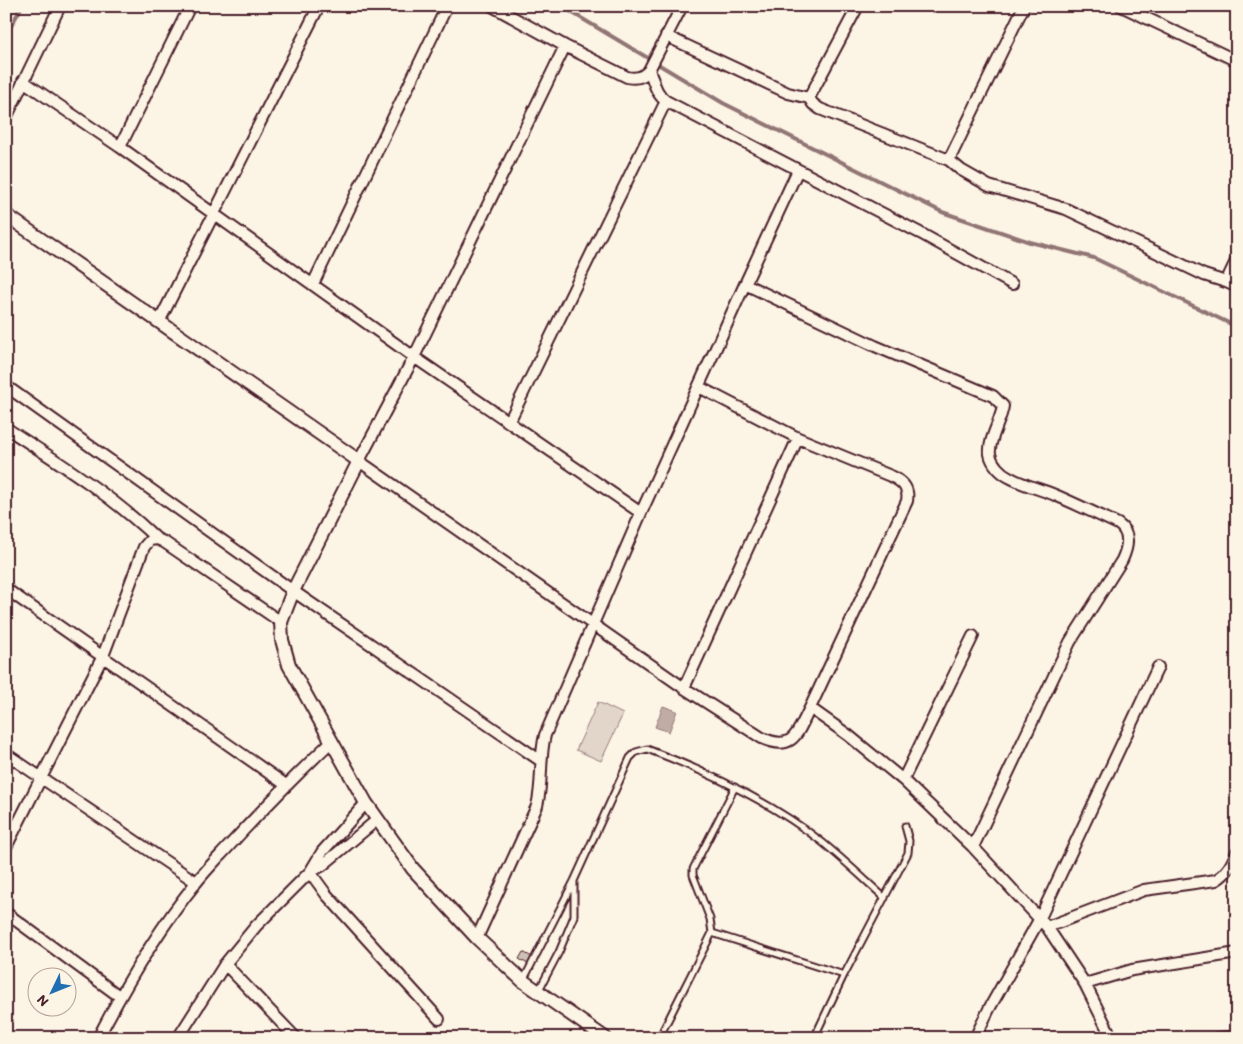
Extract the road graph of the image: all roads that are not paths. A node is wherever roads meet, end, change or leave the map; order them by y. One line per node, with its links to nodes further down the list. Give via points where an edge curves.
1 (60, 6): 14 (street)
2 (190, 6): 18 (street)
3 (319, 6): 22 (street)
4 (448, 6): 25 (street)
5 (492, 6): 11 (street)
6 (682, 6): 10 (street)
7 (858, 6): 15 (street)
8 (1024, 6): 19 (street)
9 (1121, 6): 12 (street)
10 (666, 36): 13 (street); 15 (street, via 788,93)
11 (565, 46): 13 (street, via 628,77 646,75); 30 (street)
12 (1237, 61)
13 (651, 67): 16 (street, via 656,88)
14 (23, 81): 17 (street); 18 (street)
15 (809, 98): 19 (street, via 820,109)
16 (666, 101): 20 (street); 33 (street)
17 (6, 118)
18 (120, 147): 22 (street)
19 (949, 160): 24 (street, via 989,186 1066,209 1192,270)
20 (798, 170): 26 (street); 27 (street)
21 (6, 215): 29 (street)
22 (214, 215): 25 (street); 29 (street)
23 (1237, 259): 24 (street)
24 (1226, 282): 28 (street)
25 (313, 284): 30 (street)
26 (746, 284): 32 (street); 59 (street, via 875,346 993,396 1003,406 990,454 1000,471 1009,478 1118,524 1125,531 1127,548 1122,560 1070,642)
27 (1012, 284)
28 (1237, 287)
29 (159, 322): 36 (street)
30 (414, 357): 33 (street); 36 (street)
31 (6, 386): 40 (street)
32 (699, 388): 35 (street); 37 (street)
33 (509, 422): 37 (street)
34 (6, 428): 38 (street, via 96,487)
35 (798, 438): 46 (street); 47 (street, via 894,477 908,493)
36 (359, 460): 40 (street); 42 (street)
37 (641, 513): 42 (street)
38 (157, 539): 41 (street); 44 (street, via 150,540 144,547)
39 (6, 590): 44 (street)
40 (293, 591): 41 (street); 50 (street)
41 (281, 622): 48 (street, via 289,665)
42 (593, 626): 46 (street); 50 (street, via 545,735)
43 (973, 636): 52 (street)
44 (103, 656): 51 (street); 53 (street)
45 (1158, 667): 66 (street)
46 (684, 688): 47 (street, via 772,743 790,741)
47 (810, 708): 52 (street)
48 (332, 740): 53 (street); 55 (street)
49 (6, 754): 51 (street)
50 (541, 761): 68 (street, via 537,806)
51 (42, 778): 58 (street); 63 (street)
52 (903, 780): 59 (street)
53 (286, 786): 63 (street)
54 (735, 787): 62 (lane, via 647,749 636,752 630,758); 64 (lane, via 820,841); 67 (lane, via 693,869)
55 (366, 803): 56 (street); 61 (street, via 322,852)
56 (378, 820): 61 (street); 68 (street, via 413,869)
57 (905, 826): 64 (lane, via 908,853)
58 (6, 847)
59 (973, 847): 66 (street)
60 (1237, 852): 66 (street, via 1224,876 1216,880 1144,890)
61 (310, 872): 70 (street, via 256,926); 76 (street)
62 (574, 881): 72 (lane); 74 (lane, via 574,916)
63 (196, 882): 75 (street, via 160,931)
64 (885, 898): 71 (lane)
65 (6, 913): 75 (street)
66 (1043, 923): 73 (street); 84 (street, via 989,1009)
67 (712, 933): 71 (lane); 82 (lane)
68 (476, 938): 72 (street)
69 (1237, 953): 73 (street, via 1132,970)
70 (226, 964): 79 (street); 80 (street)
71 (844, 976): 83 (lane)
72 (523, 981): 74 (street)
73 (1085, 984): 85 (street)
74 (538, 991): 81 (street)
75 (120, 996): 78 (street)
76 (439, 1019)
77 (1237, 1037): 86 (street)
78 (98, 1038)
79 (178, 1038)
80 (296, 1038)
81 (606, 1038)
82 (659, 1038)
83 (814, 1038)
84 (975, 1038)
85 (1112, 1038)
86 (1217, 1038)

